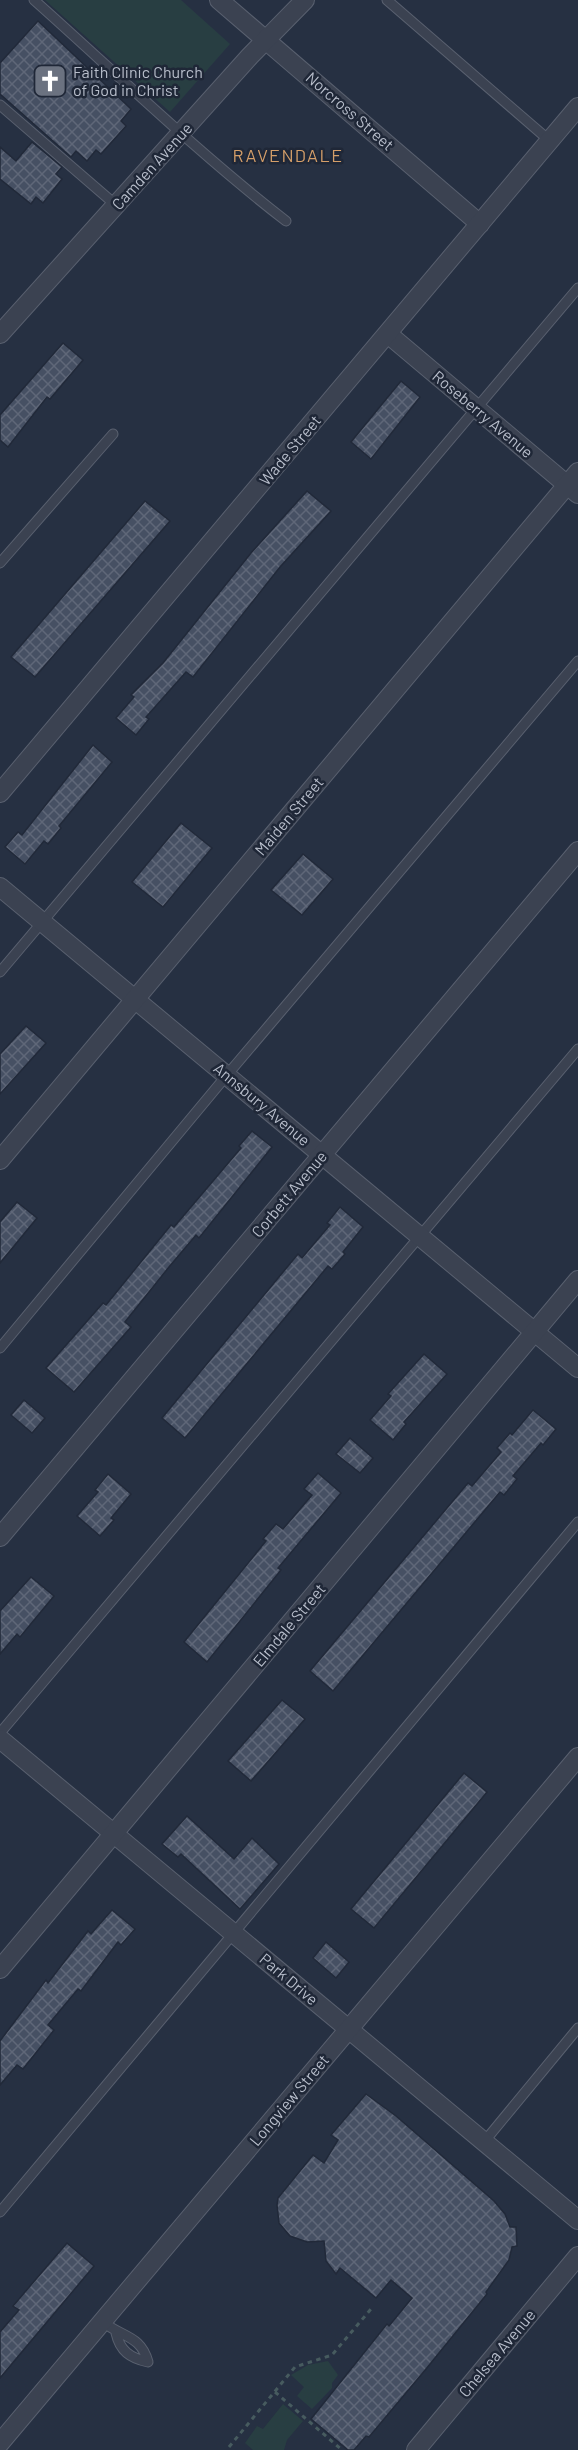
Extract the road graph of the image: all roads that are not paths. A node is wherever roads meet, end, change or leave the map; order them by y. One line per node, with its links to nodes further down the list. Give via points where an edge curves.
1 (34, 0): 8 (lane)
2 (219, 0): 5 (street, Norcross Street)
3 (305, 0): 5 (street, Camden Avenue)
4 (387, 0): 9 (lane)
5 (267, 39): 8 (street, Camden Avenue); 12 (street, Norcross Street)
6 (0, 105): 10 (lane)
7 (578, 107): 9 (street, Wade Street)
8 (183, 132): 10 (street, Camden Avenue); 11 (lane, via 222,172)
9 (550, 141): 12 (street, Wade Street)
10 (117, 206): 14 (street, Camden Avenue)
11 (286, 221)
12 (480, 224): 15 (street, Wade Street)
13 (578, 288): 16 (lane)
14 (0, 334)
15 (388, 334): 16 (street, Roseberry Avenue); 21 (street, Wade Street)
16 (477, 409): 18 (street, Roseberry Avenue); 24 (lane)
17 (112, 434): 19 (lane)
18 (574, 483): 26 (street, Maiden Street)
19 (0, 563)
20 (578, 661): 28 (lane)
21 (0, 793)
22 (578, 851): 29 (street, Corbett Avenue)
23 (0, 887): 24 (street, Annsbury Avenue)
24 (42, 922): 25 (lane); 26 (street, Annsbury Avenue)
25 (0, 972)
26 (135, 999): 28 (street, Annsbury Avenue); 30 (street, Maiden Street)
27 (578, 1049): 31 (lane)
28 (227, 1075): 29 (street, Annsbury Avenue); 34 (lane)
29 (322, 1155): 31 (street, Annsbury Avenue); 37 (street, Corbett Avenue)
30 (0, 1160)
31 (419, 1236): 33 (street, Annsbury Avenue); 38 (lane)
32 (578, 1280): 33 (street, Elmdale Street)
33 (535, 1332): 35 (street, Annsbury Avenue); 41 (street, Elmdale Street)
34 (0, 1348)
35 (578, 1368)
36 (578, 1522): 42 (lane)
37 (0, 1537)
38 (0, 1733)
39 (0, 1739): 41 (street, Park Drive)
40 (578, 1757): 45 (street, Longview Street)
41 (114, 1834): 42 (street, Park Drive); 43 (street, Elmdale Street)
42 (235, 1935): 45 (street, Park Drive); 47 (lane)
43 (0, 1969)
44 (578, 2028): 46 (lane)
45 (349, 2029): 46 (street, Park Drive); 50 (street, Longview Street, via 109,2327)
46 (484, 2142): 48 (street, Park Drive)
47 (0, 2212)
48 (578, 2220)
49 (578, 2256): 51 (street, Chelsea Avenue)
50 (0, 2443)
51 (416, 2450)

